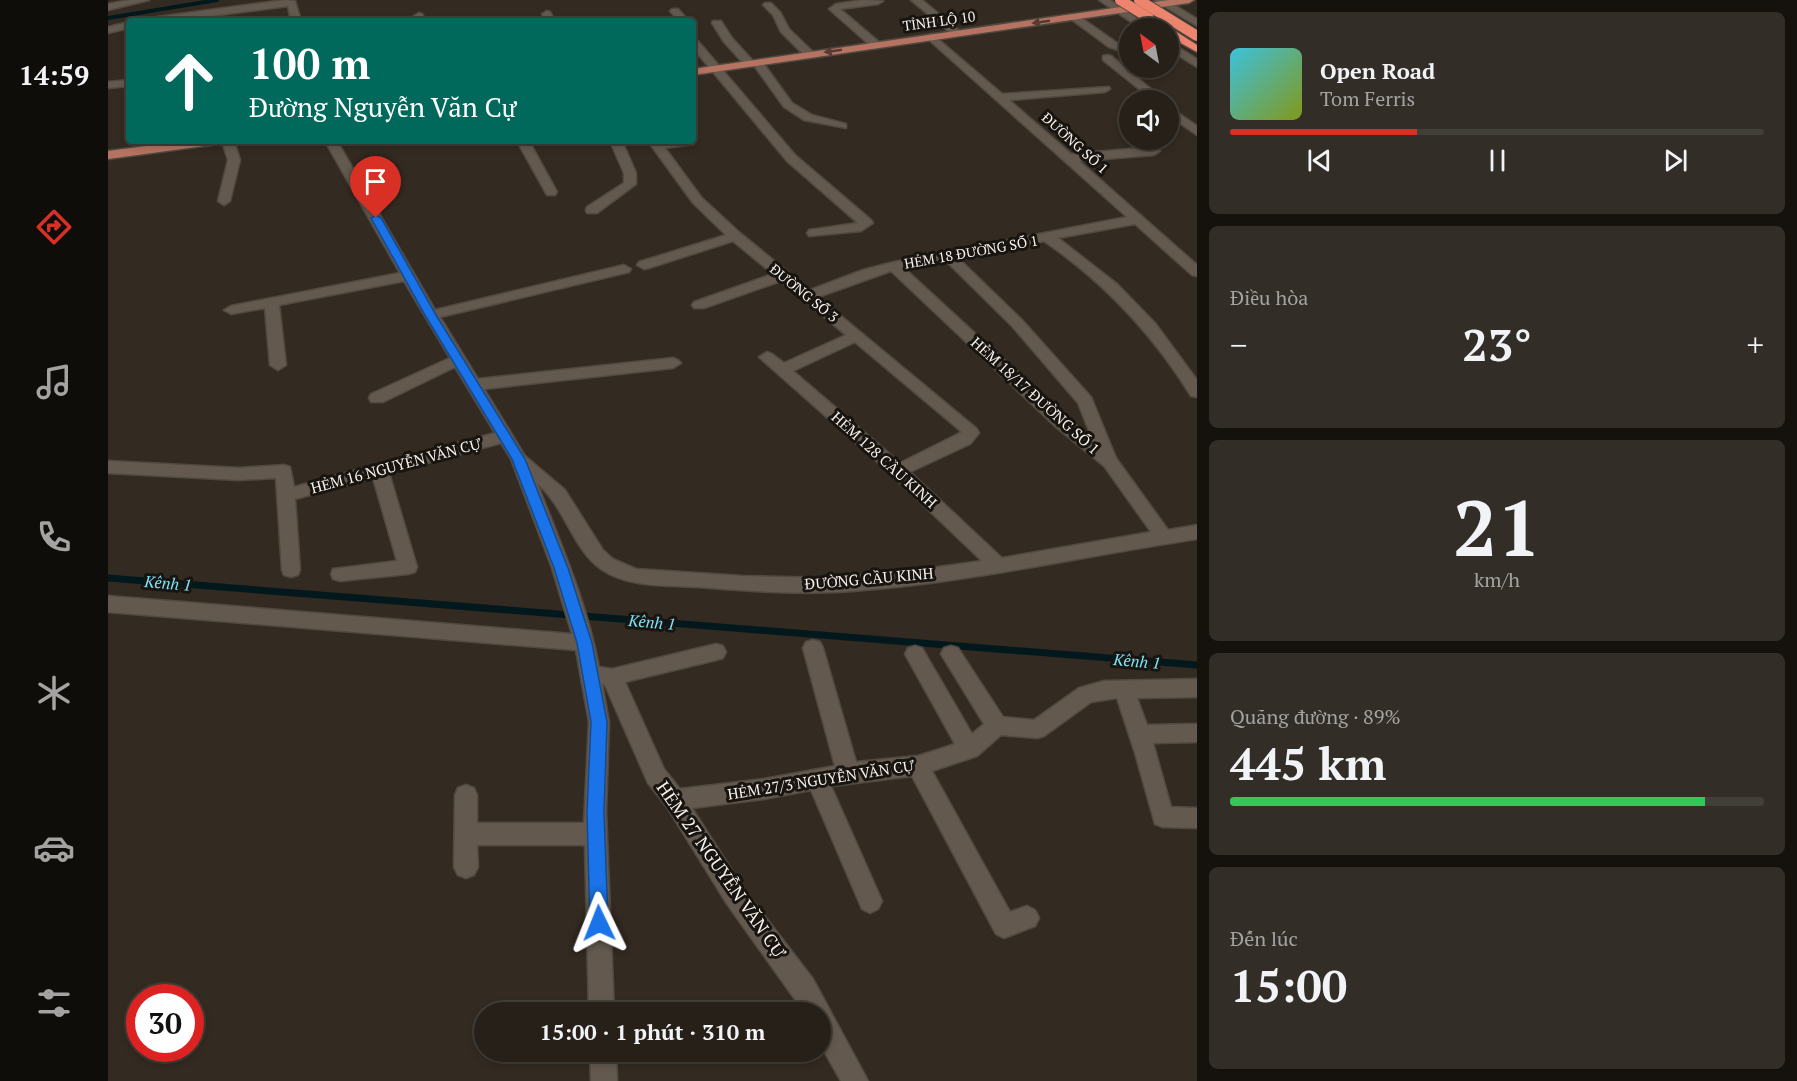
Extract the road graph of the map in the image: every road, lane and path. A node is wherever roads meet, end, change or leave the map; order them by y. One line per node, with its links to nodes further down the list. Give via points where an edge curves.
1 (144, 0): 10 (street)
2 (878, 0): 27 (street, via 834,9)
3 (916, 0): 22 (street)
4 (1104, 0): 8 (street)
5 (1139, 0): 23 (highway, bridge)
6 (1190, 0): 7 (main road, TỈNH LỘ 10)
7 (1162, 2): 8 (main road, TỈNH LỘ 10); 19 (street)
8 (1120, 5): 12 (main road, TỈNH LỘ 10); 16 (street); 17 (highway, bridge)
9 (768, 6): 31 (street)
10 (108, 7)
11 (675, 11): 15 (street)
12 (1074, 17): 22 (main road, TỈNH LỘ 10, one-way to 22); 28 (street)
13 (172, 18): 14 (street, via 292,3)
14 (295, 18)
15 (681, 18)
16 (1135, 18)
17 (1145, 18)
18 (717, 23): 33 (street, via 728,40)
19 (1197, 23)
20 (126, 26): 21 (street)
21 (108, 30)
22 (957, 33): 24 (main road, TỈNH LỘ 10)
23 (1197, 36)
24 (932, 37): 27 (main road, TỈNH LỘ 10); 41 (street, ĐƯỜNG SỐ 1)
25 (1179, 38): 29 (highway)
26 (696, 45): 35 (street)
27 (876, 45): 31 (main road, TỈNH LỘ 10, one-way to 31)
28 (1119, 47)
29 (1197, 49)
30 (1179, 52): 34 (street)
31 (810, 55): 33 (main road, TỈNH LỘ 10)
32 (1107, 58): 40 (street)
33 (753, 63): 35 (main road, TỈNH LỘ 10); 43 (street, via 788,105 808,118)
34 (1197, 64)
35 (716, 68): 36 (main road, TỈNH LỘ 10); 58 (street, via 791,158 866,222 861,227)
36 (696, 71)
37 (126, 82): 38 (street)
38 (108, 85)
39 (1104, 89): 41 (street)
40 (1147, 90)
41 (1001, 97): 53 (street, ĐƯỜNG SỐ 1)
42 (1179, 118): 44 (street)
43 (842, 126)
44 (1197, 132)
45 (169, 144): 52 (main road)
46 (229, 144): 55 (street, via 234,160)
47 (333, 144): 66 (street)
48 (526, 144): 54 (street)
49 (617, 144): 56 (street, via 630,173 630,184)
50 (656, 144): 59 (street, ĐƯỜNG SỐ 3, via 697,200)
51 (1154, 151): 53 (street)
52 (108, 154)
53 (1070, 158): 57 (street, ĐƯỜNG SỐ 1)
54 (551, 192)
55 (224, 201)
56 (592, 210)
57 (1138, 219): 60 (street, HẺM 18 ĐƯỜNG SỐ 1); 65 (street, ĐƯỜNG SỐ 1)
58 (814, 232)
59 (735, 236): 62 (street); 67 (street, ĐƯỜNG SỐ 3)
60 (1048, 238): 61 (street, HẺM 18 ĐƯỜNG SỐ 1); 80 (street, via 1095,270 1133,309 1164,344)
61 (947, 255): 63 (street, HẺM 18 ĐƯỜNG SỐ 1); 84 (street, via 1017,323 1085,401)
62 (644, 265)
63 (894, 266): 68 (street, HẺM 18 ĐƯỜNG SỐ 1); 84 (street, HẺM 18/17 ĐƯỜNG SỐ 1, via 1061,422)
64 (624, 268): 72 (street)
65 (1197, 272)
66 (408, 276): 69 (street); 72 (street)
67 (782, 276): 68 (street, ĐƯỜNG SỐ 3); 70 (street)
68 (808, 296): 73 (street, ĐƯỜNG SỐ 3)
69 (272, 303): 71 (street); 77 (street)
70 (699, 305)
71 (231, 310)
72 (431, 315): 75 (street)
73 (856, 336): 78 (street); 87 (street, ĐƯỜNG SỐ 3, via 971,433)
74 (767, 357): 78 (street, HẺM 128 CẦU KINH)
75 (458, 360): 79 (street); 81 (street)
76 (673, 363): 79 (street)
77 (278, 365)
78 (782, 370): 87 (street, HẺM 128 CẦU KINH)
79 (474, 385): 82 (street)
80 (1197, 392)
81 (377, 398)
82 (506, 436): 83 (street); 86 (street, HẺM 16 NGUYỄN VĂN CỰ)
83 (519, 459): 91 (street, ĐƯỜNG CẦU KINH, via 558,494 596,556 621,573 801,585 898,580); 95 (street)
84 (1110, 462): 90 (street, HẺM 18/17 ĐƯỜNG SỐ 1)
85 (108, 467): 88 (street, via 239,474 284,471)
86 (379, 470): 88 (street, HẺM 16 NGUYỄN VĂN CỰ); 93 (street, via 408,567)
87 (898, 471): 91 (street, HẺM 128 CẦU KINH)
88 (286, 495): 92 (street)
89 (1197, 532): 90 (street, ĐƯỜNG CẦU KINH)
90 (1164, 537): 91 (street, ĐƯỜNG CẦU KINH)
91 (998, 565)
92 (291, 570)
93 (340, 574)
94 (108, 604): 95 (street)
95 (585, 643): 100 (street)
96 (813, 648): 108 (street)
97 (716, 652): 100 (street)
98 (915, 654): 106 (street)
99 (951, 654): 103 (street)
100 (601, 676): 111 (street, HẺM 27 NGUYỄN VĂN CỰ, via 657,776); 114 (street)
101 (1197, 688): 102 (street)
102 (1124, 690): 103 (street, via 1086,693 1037,729); 105 (street)
103 (997, 726): 106 (street, HẺM 27/3 NGUYỄN VĂN CỰ)
104 (1197, 733): 105 (street)
105 (1140, 734): 112 (street, via 1163,817)
106 (969, 748): 107 (street, HẺM 27/3 NGUYỄN VĂN CỰ)
107 (918, 766): 108 (street, HẺM 27/3 NGUYỄN VĂN CỰ); 117 (street, via 1004,926)
108 (848, 773): 109 (street, HẺM 27/3 NGUYỄN VĂN CỰ)
109 (818, 779): 111 (street, HẺM 27/3 NGUYỄN VĂN CỰ); 116 (street)
110 (466, 795): 113 (street)
111 (675, 800): 119 (street, HẺM 27 NGUYỄN VĂN CỰ, via 735,896)
112 (1197, 818)
113 (466, 834): 114 (street); 115 (street)
114 (596, 834): 118 (street)
115 (466, 867)
116 (870, 901)
117 (1026, 918)
118 (602, 1002)
119 (812, 1002)
120 (831, 1038): 123 (street)
121 (603, 1062): 122 (street)
122 (604, 1081)
123 (855, 1081)

